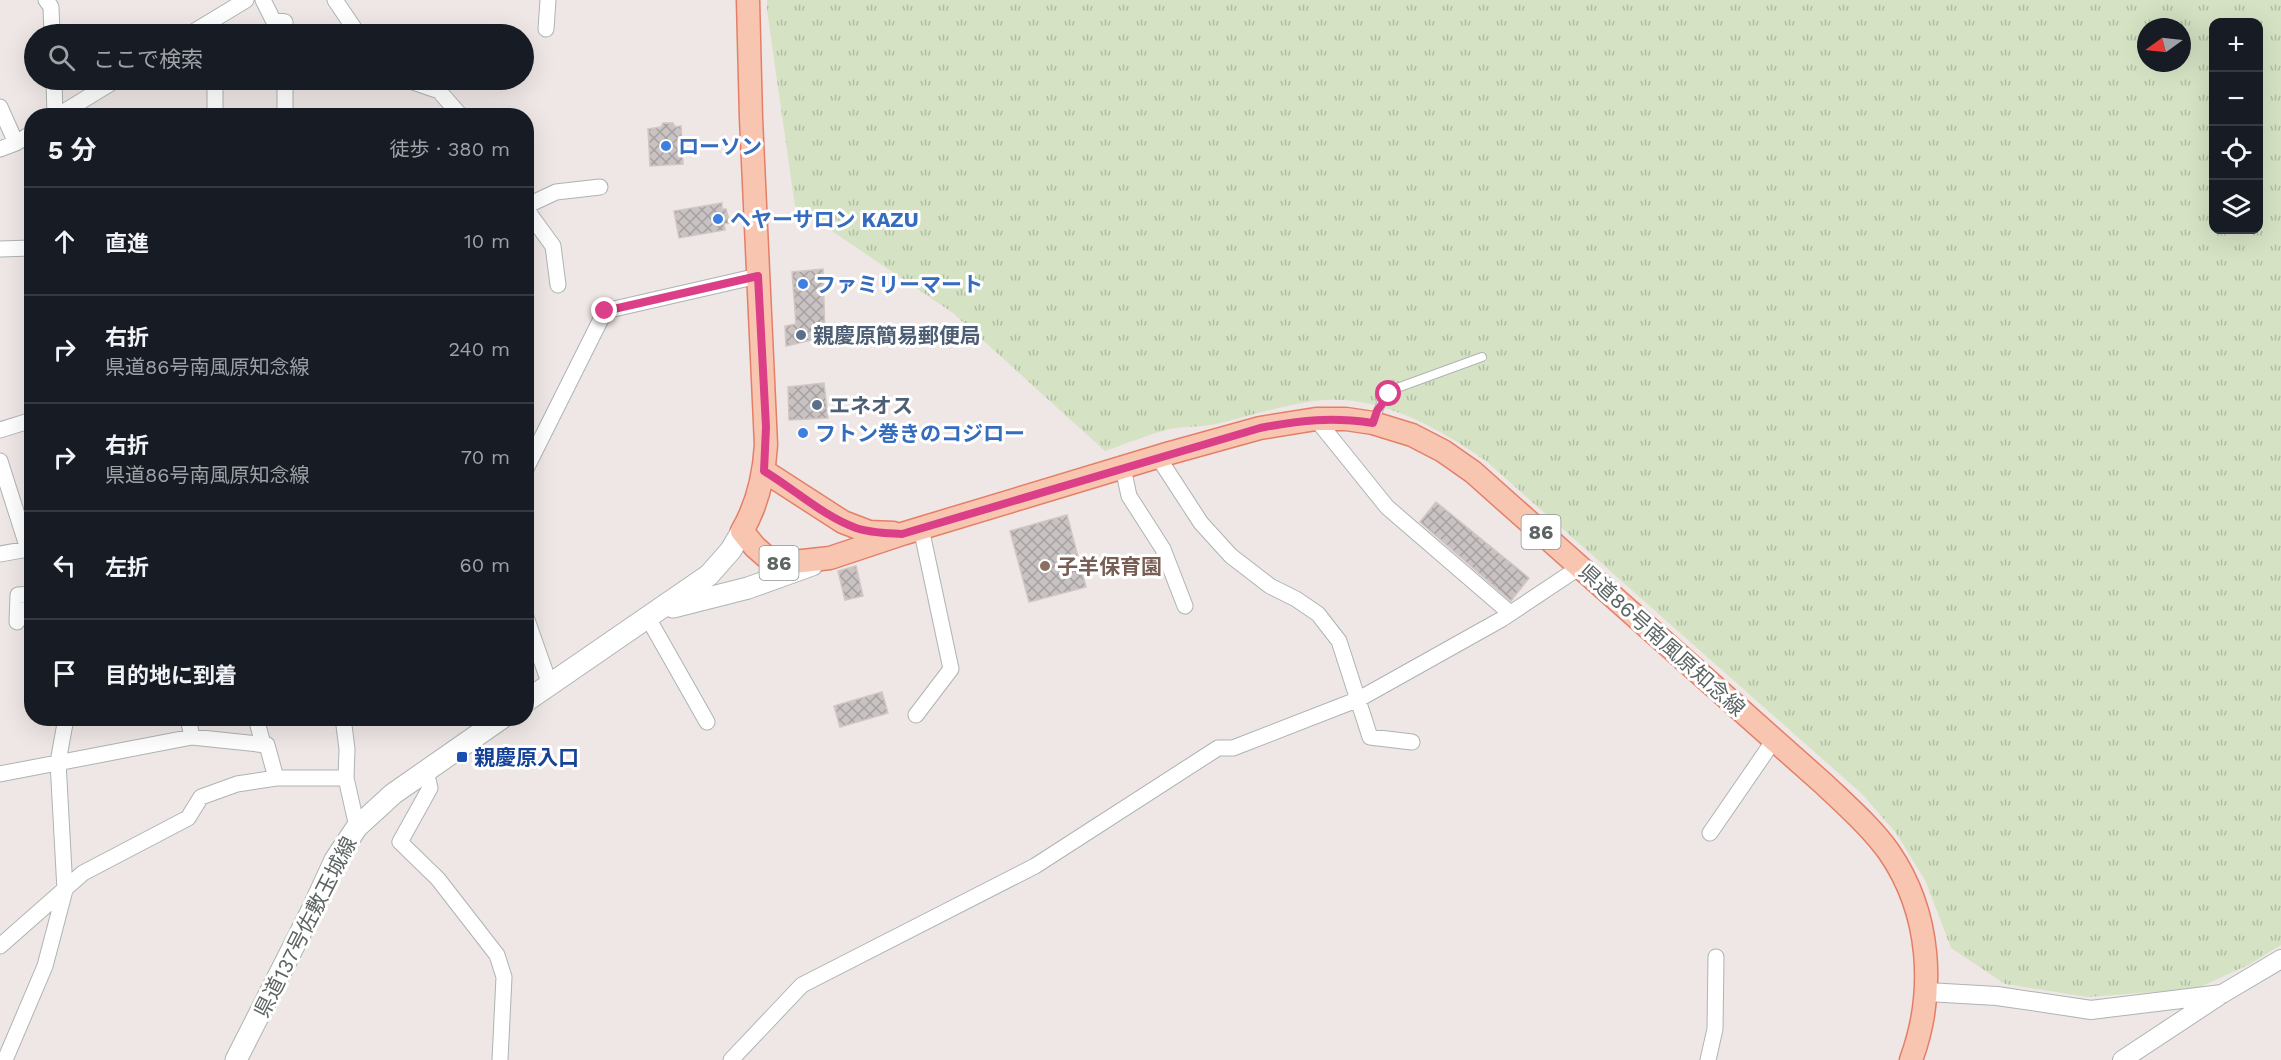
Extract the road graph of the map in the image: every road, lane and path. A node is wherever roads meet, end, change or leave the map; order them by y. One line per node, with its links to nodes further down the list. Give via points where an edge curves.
1 (46, 0): 7 (street, via 51,7)
2 (246, 0): 8 (street)
3 (263, 0): 9 (street, via 273,20)
4 (335, 0): 10 (street)
5 (548, 0): 11 (street)
6 (748, 0): 31 (main road, 86)
7 (52, 24)
8 (218, 24)
9 (285, 24)
10 (351, 24)
11 (546, 29)
12 (55, 90): 18 (street)
13 (99, 90): 19 (street)
14 (215, 90): 20 (street)
15 (285, 90): 21 (street)
16 (436, 90): 22 (street)
17 (0, 107): 24 (street)
18 (56, 108)
19 (69, 108)
20 (215, 108)
21 (285, 108)
22 (454, 108)
23 (24, 138): 24 (street)
24 (16, 143): 25 (street)
25 (0, 149)
26 (600, 187): 27 (street, via 556,192)
27 (534, 203)
28 (534, 219): 32 (street, via 553,246)
29 (24, 248): 30 (street)
30 (0, 249)
31 (758, 276): 38 (street, via 605,311); 42 (main road, 86, via 766,427)
32 (558, 285)
33 (1482, 357): 36 (lane, via 1397,388 1382,401)
34 (1316, 418): 36 (main road, 県道86号南風原知念線 / 86); 39 (main road, 県道86号南風原知念線 / 86, via 1260,428); 53 (street, via 1387,507)
35 (24, 422): 37 (street)
36 (1373, 423): 49 (main road, 県道86号南風原知念線 / 86, via 1412,435 1443,451 1473,472)
37 (0, 430)
38 (534, 453)
39 (1158, 457): 41 (main road, 県道86号南風原知念線 / 86); 58 (street, via 1201,523 1231,556 1270,586 1318,614 1339,641)
40 (0, 461): 45 (street)
41 (1123, 468): 44 (main road, 県道86号南風原知念線 / 86); 51 (street, via 1129,496 1163,549)
42 (764, 471): 43 (main road, 86, via 754,508); 44 (main road, 県道86号南風原知念線 / 86, via 843,522 869,532)
43 (742, 531): 48 (main road, 県道86号南風原知念線 / 86, via 764,556 778,563); 52 (main road, via 709,575)
44 (911, 531): 48 (main road, 県道86号南風原知念線 / 86); 59 (street, via 951,669)
45 (24, 536)
46 (24, 550): 47 (street)
47 (0, 554)
48 (830, 558): 52 (main road, via 763,583)
49 (1580, 567): 53 (street); 67 (main road, 県道86号南風原知念線 / 86)
50 (24, 595): 54 (street, via 18,595)
51 (1185, 606)
52 (656, 613): 56 (main road); 60 (street)
53 (1510, 613): 58 (street)
54 (18, 622)
55 (534, 640): 56 (street)
56 (550, 685): 57 (main road)
57 (534, 696)
58 (1359, 699): 68 (street, via 1370,737); 86 (street, via 1233,748 1218,748 1035,866 802,985)
59 (916, 715)
60 (706, 722)
61 (65, 726): 70 (street)
62 (190, 726): 66 (street)
63 (258, 726): 69 (street)
64 (344, 726): 74 (street)
65 (491, 726): 71 (main road, 県道137号佐敷玉城線)
66 (192, 737): 69 (street); 70 (street)
67 (1774, 740): 76 (street); 81 (main road, 県道86号南風原知念線 / 86, via 1852,811 1889,852 1910,890 1924,937)
68 (1412, 742)
69 (263, 744): 73 (street, via 267,745)
70 (58, 762): 72 (street); 77 (street)
71 (426, 771): 75 (main road, 県道137号佐敷玉城線); 85 (street, via 430,788 400,842 438,879 497,955 504,977)
72 (0, 774)
73 (276, 777): 74 (street); 77 (street, via 237,784 201,797 188,818 83,873)
74 (346, 778): 75 (street)
75 (357, 827): 84 (main road, 県道137号佐敷玉城線, via 335,860)
76 (1710, 833)
77 (65, 890): 78 (street); 83 (street, via 45,966)
78 (0, 946)
79 (1716, 957): 87 (street, via 1715,1029)
80 (2281, 959): 82 (street)
81 (1927, 992): 82 (street, via 1997,996 2091,1010); 88 (main road, 県道86号南風原知念線 / 86, via 1920,1036)
82 (2222, 994): 89 (street)
83 (6, 1060)
84 (236, 1060)
85 (500, 1060)
86 (732, 1060)
87 (1707, 1060)
88 (1911, 1060)
89 (2122, 1060)

